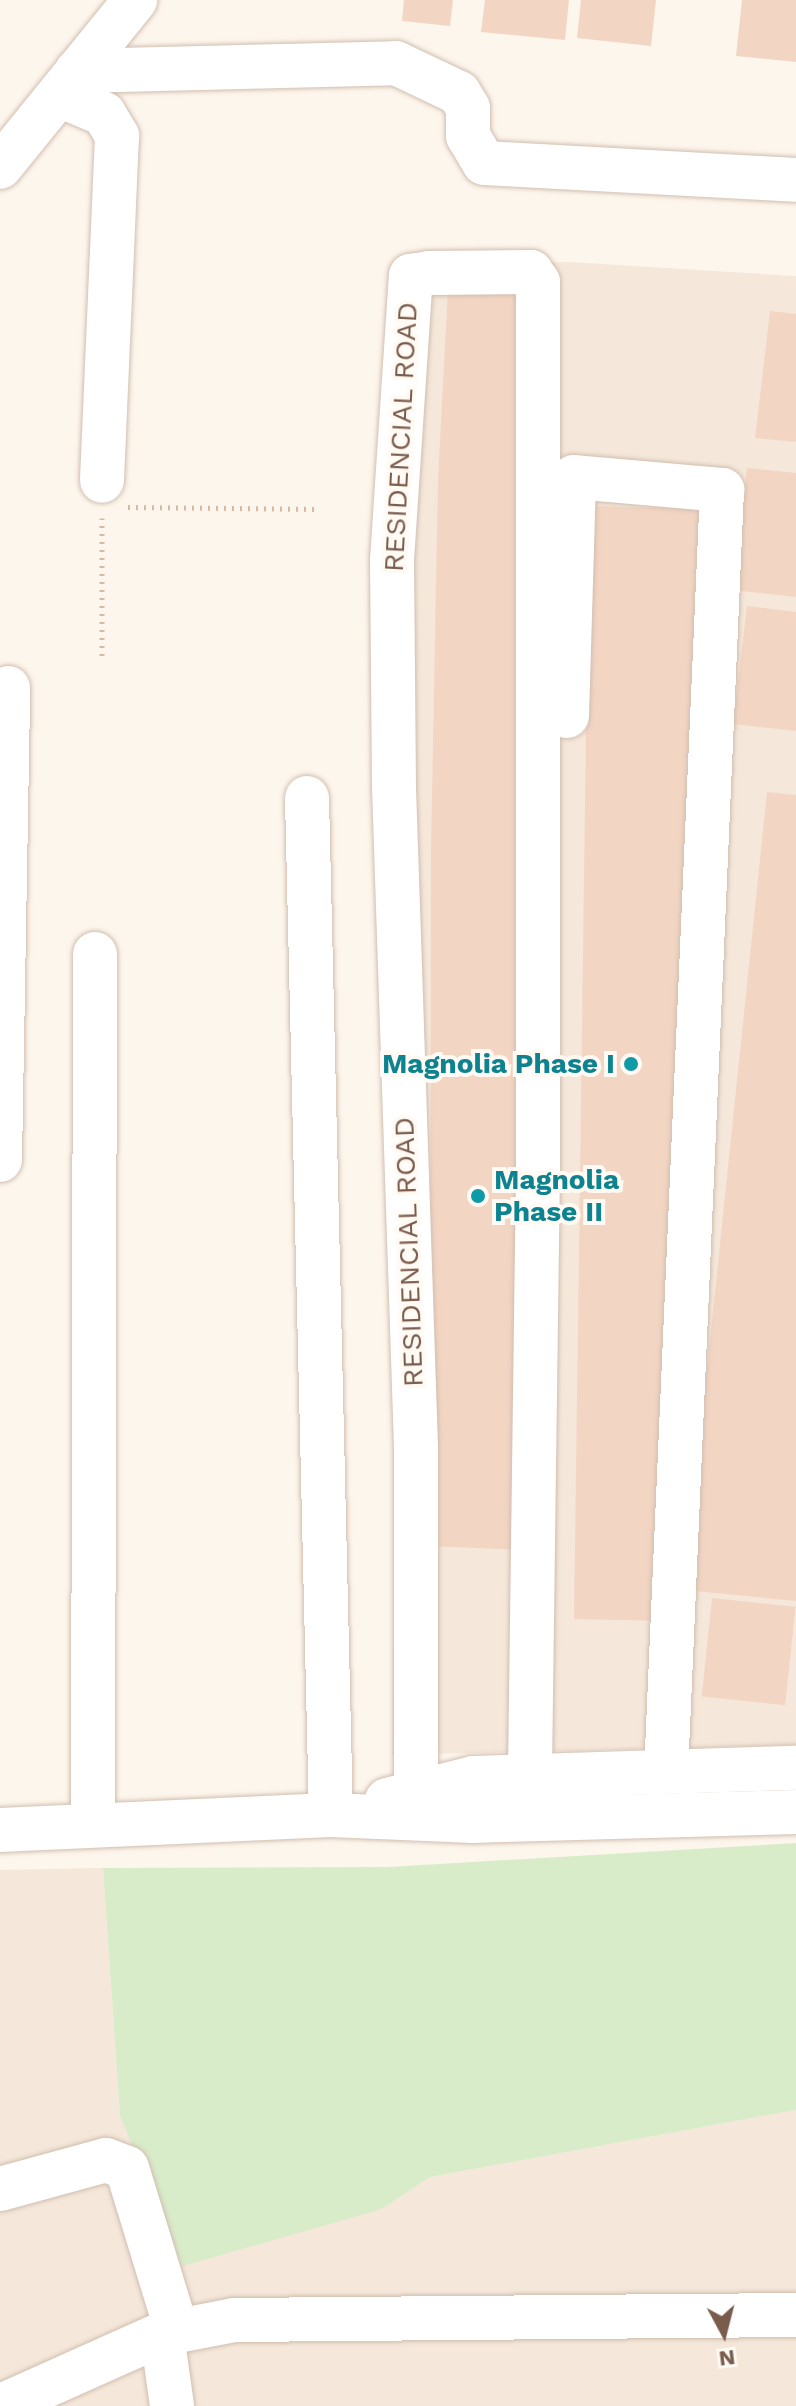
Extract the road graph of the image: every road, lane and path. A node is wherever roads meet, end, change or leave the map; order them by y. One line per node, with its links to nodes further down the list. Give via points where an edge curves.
1 (135, 0): 2 (street)
2 (68, 83): 3 (street); 4 (street, via 396,63 459,93 468,108 468,136 484,163); 5 (street, via 104,114 117,136)
3 (0, 167)
4 (796, 180)
5 (102, 481): 6 (path, via 129,508); 7 (path)
6 (316, 509)
7 (102, 658)
8 (8, 688): 11 (street)
9 (307, 798): 17 (street)
10 (95, 954): 18 (street)
11 (0, 1160)
12 (796, 1768): 13 (street)
13 (666, 1771): 14 (street); 14 (street, via 722,490 574,477 554,1547)
14 (537, 1775): 15 (street, via 473,1778); 15 (street, RESIDENCIAL ROAD, via 538,282 531,272 429,273 411,276 392,560 395,834 416,1447)
15 (416, 1793): 17 (street)
16 (796, 1812): 17 (street, via 473,1821)
17 (331, 1815): 18 (street)
18 (93, 1822): 19 (street)
19 (0, 1830)
20 (0, 2189): 22 (street, via 106,2160 127,2168)
21 (796, 2315): 22 (street, via 234,2320)
22 (170, 2333): 23 (street); 24 (street)
23 (1, 2406)
24 (172, 2406)

